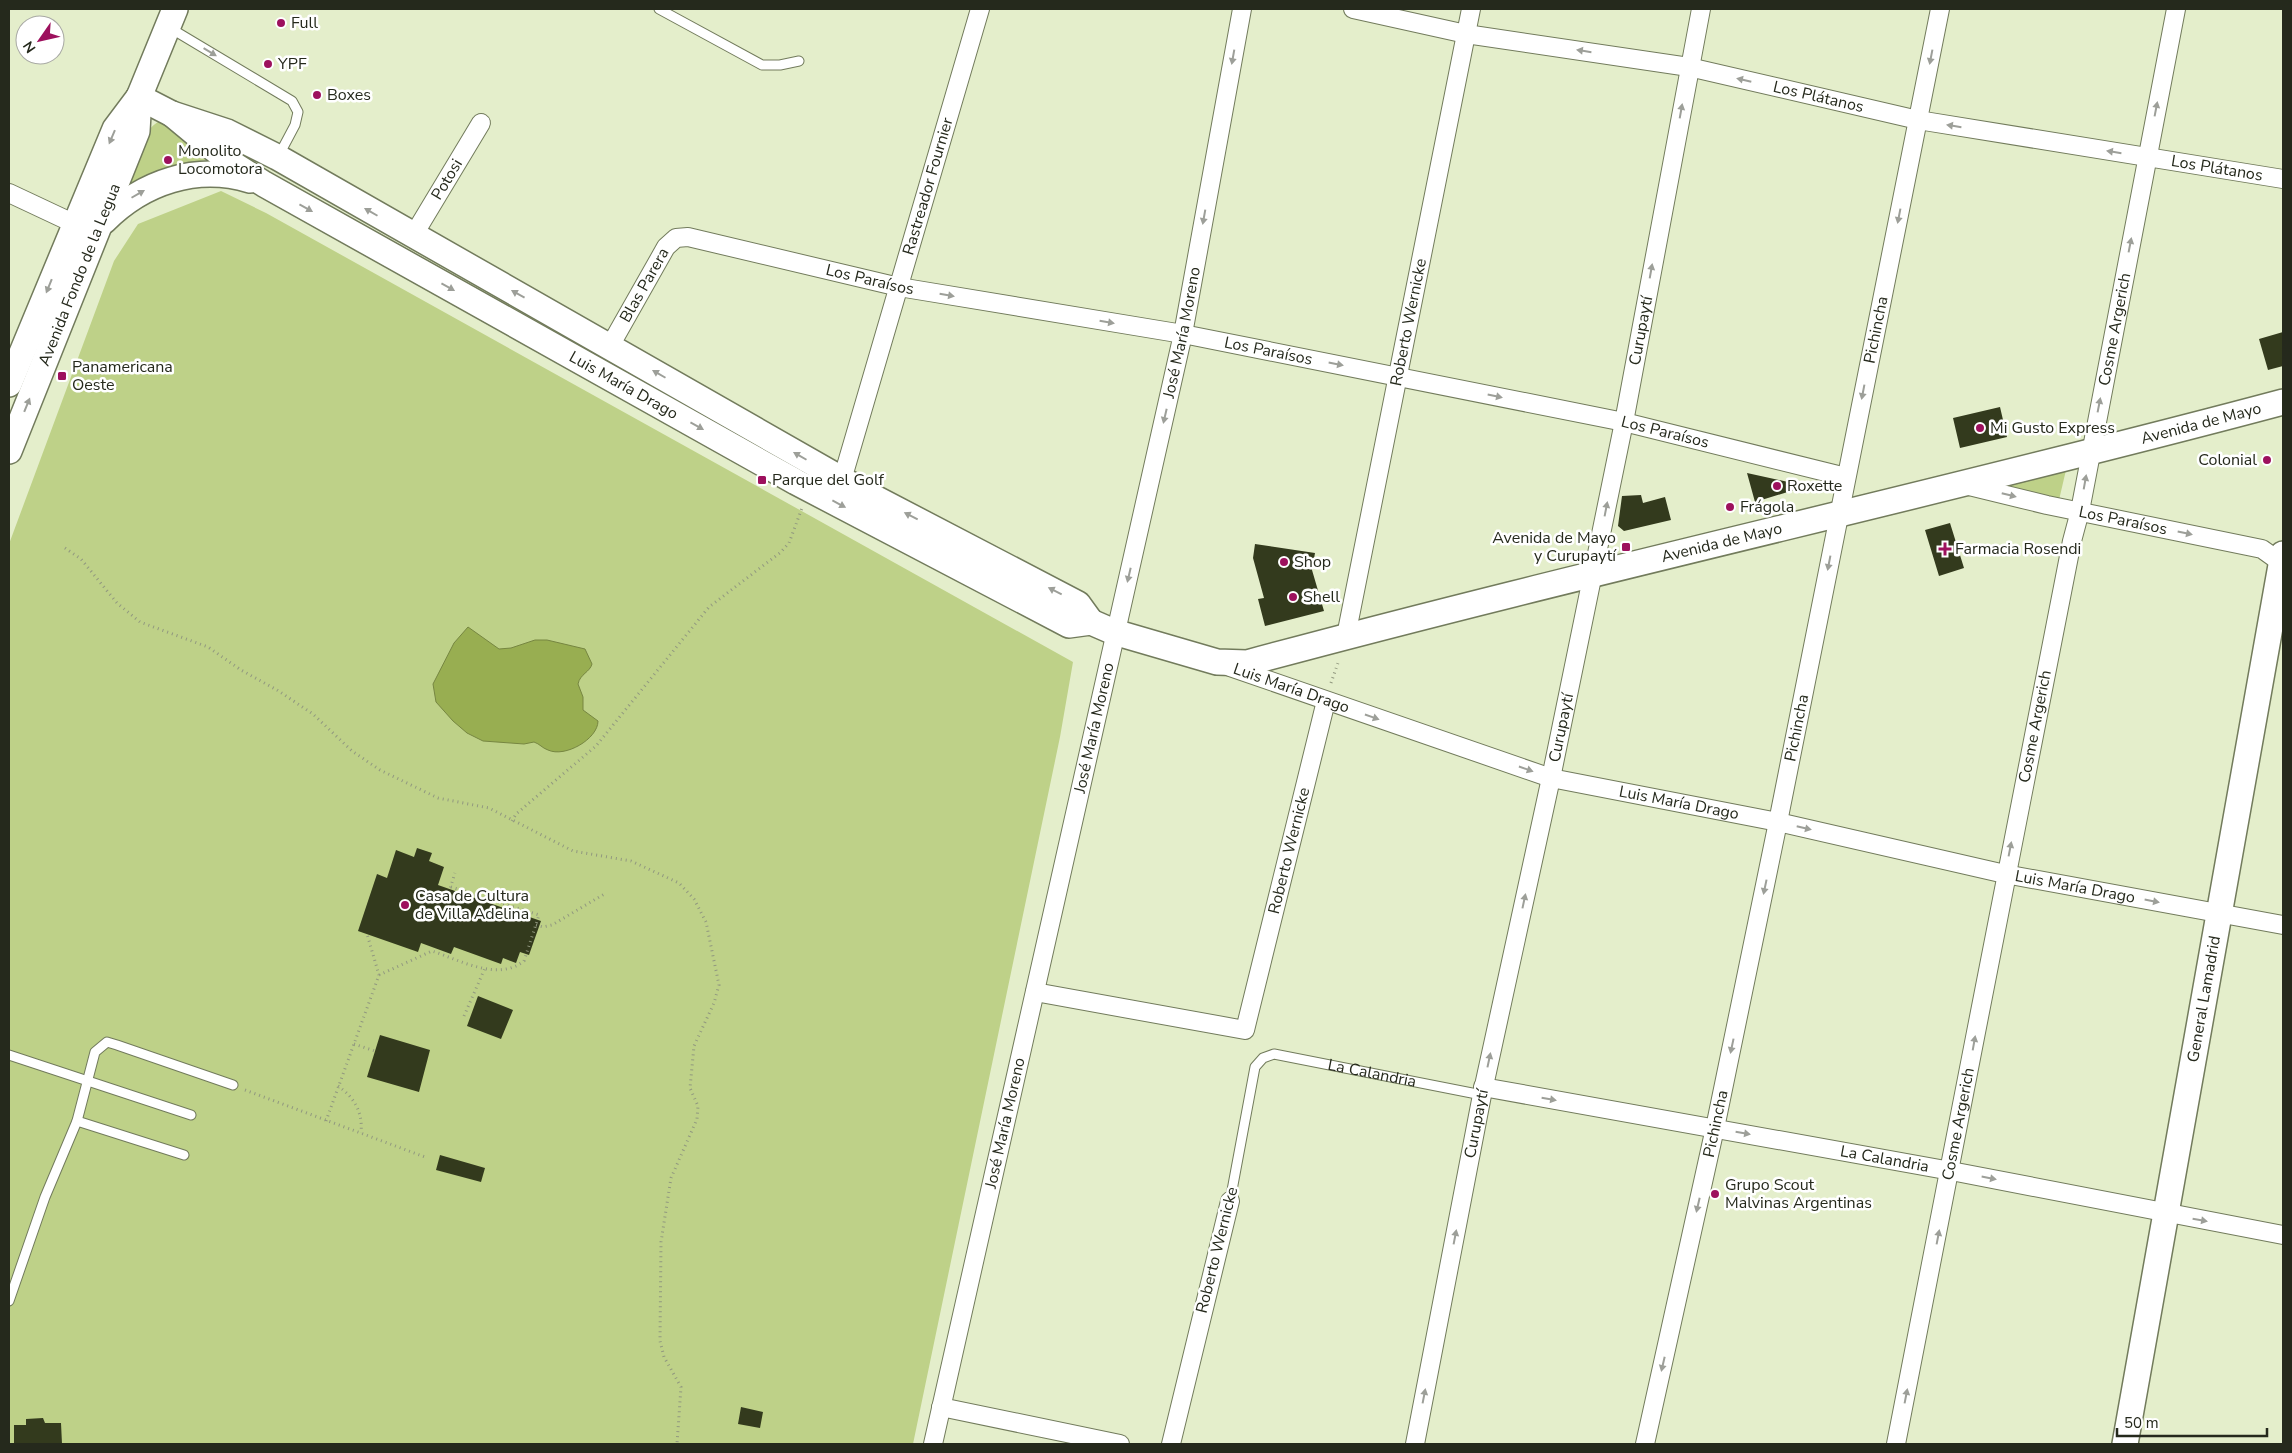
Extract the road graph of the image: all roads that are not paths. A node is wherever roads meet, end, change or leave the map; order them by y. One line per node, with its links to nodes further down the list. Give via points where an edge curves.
1 (659, 9): 11 (lane, via 762,65)
2 (980, 9): 26 (street, Rastreador Fournier)
3 (1242, 9): 27 (street, José María Moreno, one-way to 27)
4 (1353, 9): 10 (street, Los Plátanos)
5 (1471, 9): 10 (street, Roberto Wernicke)
6 (1701, 9): 12 (street, Curupaytí)
7 (1940, 9): 15 (street, Pichincha, one-way to 15)
8 (2176, 9): 18 (street, Cosme Argerich, one-way to 8)
9 (171, 18): 13 (main road, Avenida Fondo de la Legua); 17 (lane, one-way to 17, via 292,101 298,112 295,124)
10 (1466, 34): 12 (street, Los Plátanos, one-way to 10); 29 (street, Roberto Wernicke)
11 (799, 61)
12 (1689, 67): 15 (street, Los Plátanos, one-way to 12); 32 (street, Curupaytí, one-way to 12)
13 (140, 97): 14 (main road, Luis María Drago); 22 (main road, Avenida Fondo de la Legua, one-way to 22, via 116,129); 23 (main road, Avenida Fondo de la Legua, via 137,131)
14 (172, 114): 17 (main road, Luis María Drago, via 227,132); 20 (main road, Luis María Drago, via 231,164)
15 (1918, 120): 18 (street, Los Plátanos, one-way to 15); 35 (street, Pichincha, one-way to 35)
16 (482, 123): 24 (street, Potosi)
17 (277, 157): 24 (main road, Luis María Drago, one-way to 17)
18 (2147, 157): 19 (street, Los Plátanos); 34 (street, Cosme Argerich, one-way to 18)
19 (2283, 179)
20 (264, 184): 23 (main road, one-way to 20, via 132,196 178,177 217,174); 42 (main road, Luis María Drago, one-way to 42, via 796,482 1069,625)
21 (9, 193): 22 (street)
22 (75, 224): 30 (main road, Avenida Fondo de la Legua, one-way to 30)
23 (101, 225): 33 (main road, Avenida Fondo de la Legua, one-way to 23)
24 (414, 236): 28 (main road, Luis María Drago, one-way to 24)
25 (688, 237): 26 (street, Los Paraísos); 28 (street, Blas Parera, via 676,238 666,248)
26 (899, 287): 27 (street, Los Paraísos, one-way to 27); 36 (street, Rastreador Fournier)
27 (1183, 334): 29 (street, Los Paraísos, one-way to 29); 43 (street, José María Moreno, one-way to 43)
28 (610, 346): 36 (main road, Luis María Drago, one-way to 28)
29 (1398, 376): 32 (street, Los Paraísos, one-way to 32); 44 (street, Roberto Wernicke)
30 (9, 384)
31 (2283, 402): 34 (main road, Avenida de Mayo)
32 (1624, 422): 35 (street, Los Paraísos); 41 (street, Curupaytí, one-way to 32)
33 (9, 451)
34 (2090, 453): 37 (main road, Avenida de Mayo); 38 (street, Cosme Argerich, one-way to 34)
35 (1846, 477): 39 (street, Pichincha)
36 (842, 480): 42 (main road, Luis María Drago, one-way to 36, via 1078,604)
37 (1962, 484): 38 (street, Los Paraísos, one-way to 38); 39 (main road, Avenida de Mayo)
38 (2080, 511): 40 (street, Los Paraísos, one-way to 40, via 2262,549); 49 (street, Cosme Argerich, one-way to 38)
39 (1839, 515): 41 (main road, Avenida de Mayo); 48 (street, Pichincha, one-way to 48)
40 (2283, 560): 50 (main road, General Lamadrid)
41 (1592, 574): 44 (main road, Avenida de Mayo); 47 (street, Curupaytí)
42 (1091, 622): 43 (main road, Luis María Drago)
43 (1114, 632): 45 (main road, Luis María Drago); 52 (street, José María Moreno)
44 (1346, 636): 45 (main road, Avenida de Mayo, via 1247,663)
45 (1217, 662): 46 (street, Luis María Drago)
46 (1326, 701): 47 (street, Luis María Drago, one-way to 47); 52 (street, Roberto Wernicke, via 1245,1030)
47 (1551, 778): 48 (street, Luis María Drago); 57 (street, Curupaytí, one-way to 47)
48 (1778, 822): 49 (street, Luis María Drago, one-way to 49); 60 (street, Pichincha, one-way to 60)
49 (2005, 874): 50 (street, Luis María Drago, one-way to 50); 62 (street, Cosme Argerich, one-way to 49)
50 (2220, 914): 51 (street, Luis María Drago); 64 (main road, General Lamadrid)
51 (2283, 925)
52 (1035, 992): 67 (street, José María Moreno)
53 (9, 1055): 55 (lane)
54 (1263, 1058): 57 (lane, La Calandria, via 1274,1054); 63 (lane, Roberto Wernicke, via 1255,1067)
55 (87, 1081): 56 (lane, via 95,1052 107,1042); 58 (lane); 59 (lane)
56 (233, 1085)
57 (1483, 1091): 60 (street, La Calandria, one-way to 60); 71 (street, Curupaytí, one-way to 57)
58 (191, 1115)
59 (77, 1121): 61 (lane); 66 (lane, via 45,1197)
60 (1715, 1128): 62 (street, La Calandria, one-way to 62); 72 (street, Pichincha, one-way to 72)
61 (184, 1155)
62 (1951, 1171): 64 (street, La Calandria, one-way to 64); 73 (street, Cosme Argerich, one-way to 62)
63 (1230, 1200): 70 (street, Roberto Wernicke)
64 (2166, 1214): 65 (street, La Calandria, one-way to 65); 74 (main road, General Lamadrid)
65 (2283, 1235)
66 (9, 1301)
67 (941, 1407): 68 (street, José María Moreno); 69 (street)
68 (933, 1444)
69 (1120, 1444)
70 (1171, 1444)
71 (1415, 1444)
72 (1645, 1444)
73 (1896, 1444)
74 (2125, 1444)

